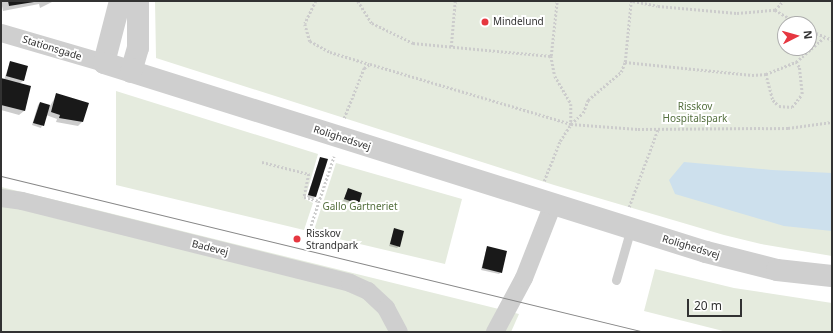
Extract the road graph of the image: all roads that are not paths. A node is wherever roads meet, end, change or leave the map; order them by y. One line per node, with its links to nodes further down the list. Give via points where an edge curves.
1 (120, 1): 4 (street)
2 (138, 1): 5 (street, via 138,48)
3 (1, 32): 4 (street, Stationsgade)
4 (104, 63): 5 (street, Rolighedsvej)
5 (131, 72): 7 (street, Rolighedsvej)
6 (1, 198): 11 (street, Badevej, via 22,201 350,283 368,291 386,308)
7 (544, 202): 8 (street, Rolighedsvej); 12 (street, via 524,278)
8 (627, 227): 9 (street, Rolighedsvej, via 777,270); 10 (lane)
9 (832, 276)
10 (616, 280)
11 (399, 332)
12 (495, 332)

